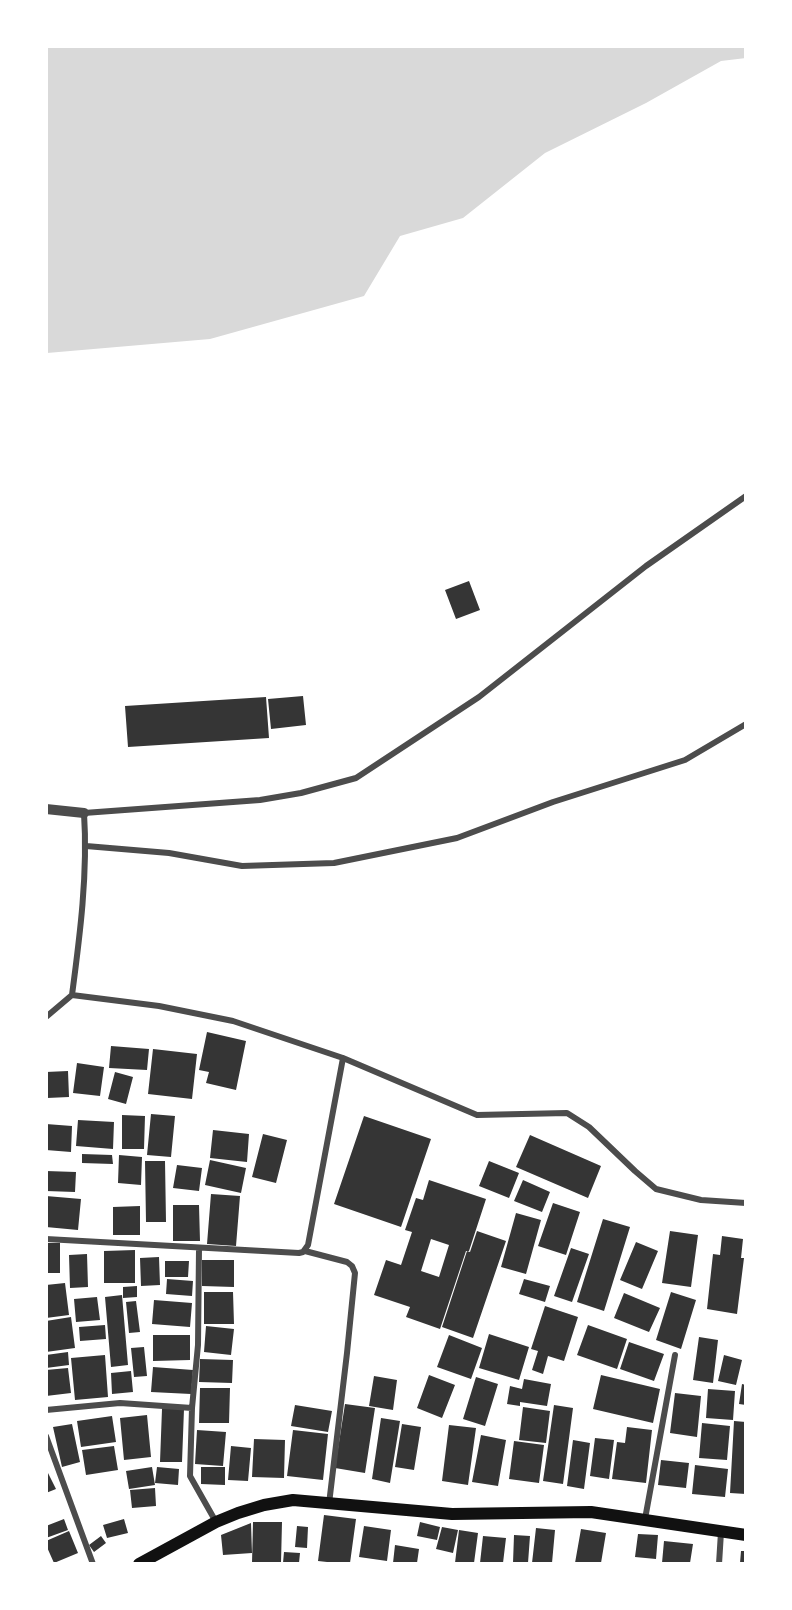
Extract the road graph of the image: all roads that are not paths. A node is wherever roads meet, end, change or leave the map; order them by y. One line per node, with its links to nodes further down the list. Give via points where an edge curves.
1 (746, 496): 4 (street, via 646,566 479,697 356,778 260,800)
2 (746, 724): 5 (street, via 685,760 457,838 334,863 242,866 169,853)
3 (46, 809): 4 (street)
4 (84, 813): 5 (street)
5 (86, 846): 6 (street)
6 (72, 995): 7 (street); 8 (street, via 159,1006 233,1021)
7 (46, 1017)
8 (343, 1058): 9 (street, via 477,1115 567,1113 589,1127 656,1189 702,1200); 12 (street)
9 (746, 1203)
10 (46, 1239): 11 (street)
11 (199, 1249): 12 (street, via 298,1254); 14 (street, via 198,1345)
12 (305, 1251): 17 (street, via 347,1262 355,1273)
13 (675, 1355): 18 (street)
14 (192, 1408): 15 (street, via 120,1402); 19 (street, via 190,1476)
15 (46, 1410)
16 (46, 1436): 22 (street)
17 (328, 1504): 18 (main road, via 452,1514 591,1512); 19 (main road, via 293,1500 264,1504)
18 (645, 1519): 20 (main road)
19 (216, 1522): 23 (main road)
20 (721, 1531): 21 (main road); 24 (street)
21 (746, 1535)
22 (93, 1563)
23 (139, 1563)
24 (718, 1563)

